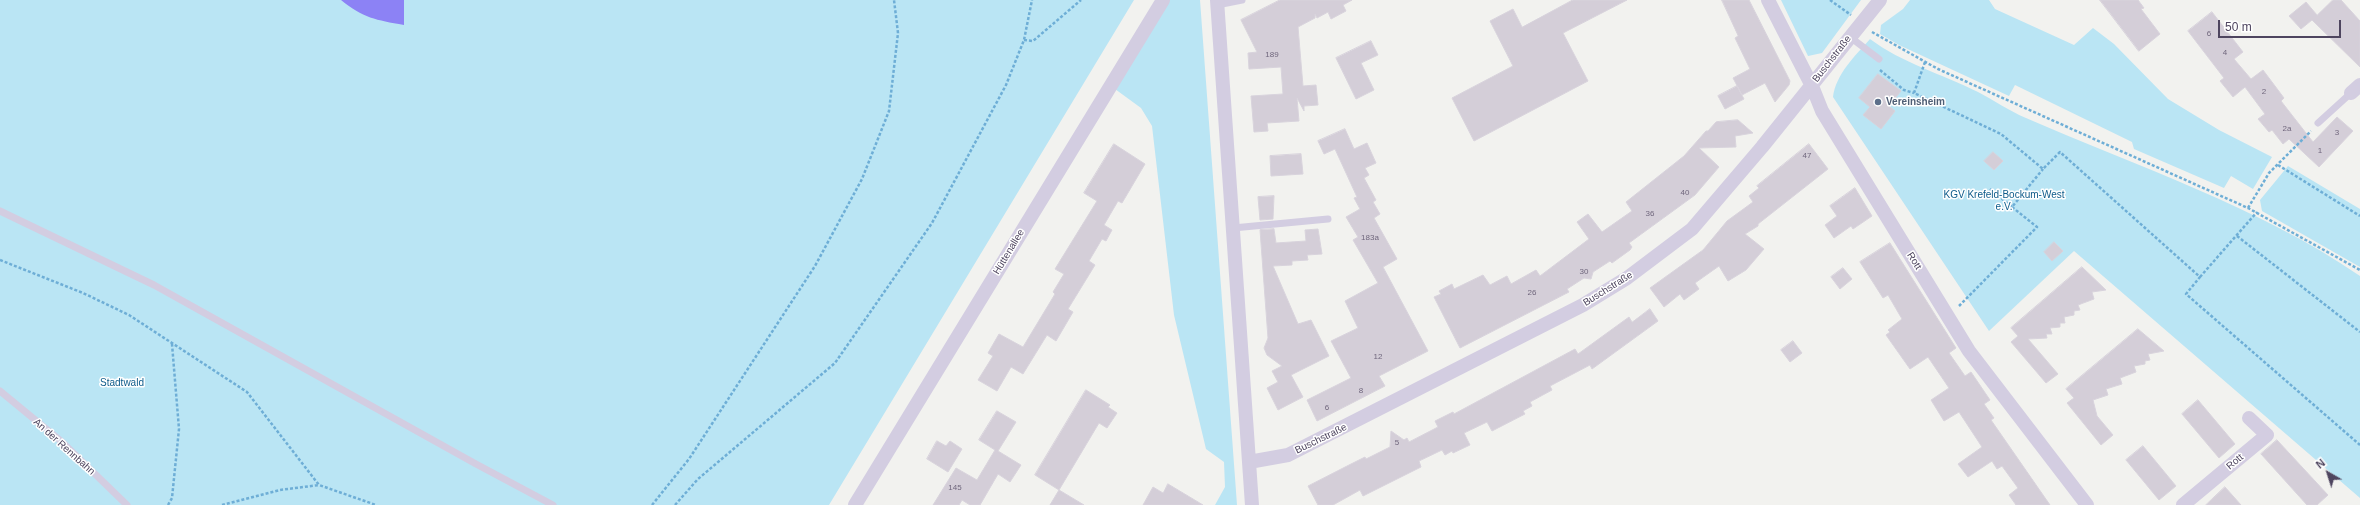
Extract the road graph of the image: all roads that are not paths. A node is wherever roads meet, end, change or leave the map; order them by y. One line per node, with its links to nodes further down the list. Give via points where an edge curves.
1 (1163, 0): 19 (street, Hüttenallee)
2 (1242, 0): 5 (lane)
3 (1768, 0): 8 (street, Rott)
4 (1880, 0): 6 (street, Buschstraße)
5 (1217, 3): 13 (street)
6 (1850, 37): 7 (lane); 8 (street, Buschstraße)
7 (1879, 59)
8 (1812, 86): 16 (street, Buschstraße, via 1692,229 1627,278 1576,308 1288,455); 21 (street, Rott, via 1822,111 1969,351)
9 (2356, 89): 10 (lane)
10 (2318, 123)
11 (0, 211): 18 (lane, via 154,285)
12 (1328, 220): 13 (lane)
13 (1233, 228): 16 (street)
14 (0, 391): 17 (lane, An der Rennbahn, via 62,442)
15 (2249, 418): 22 (street, Rott, via 2267,435)
16 (1249, 462): 20 (street)
17 (127, 505)
18 (553, 505)
19 (855, 505)
20 (1252, 505)
21 (2087, 505)
22 (2183, 505)

